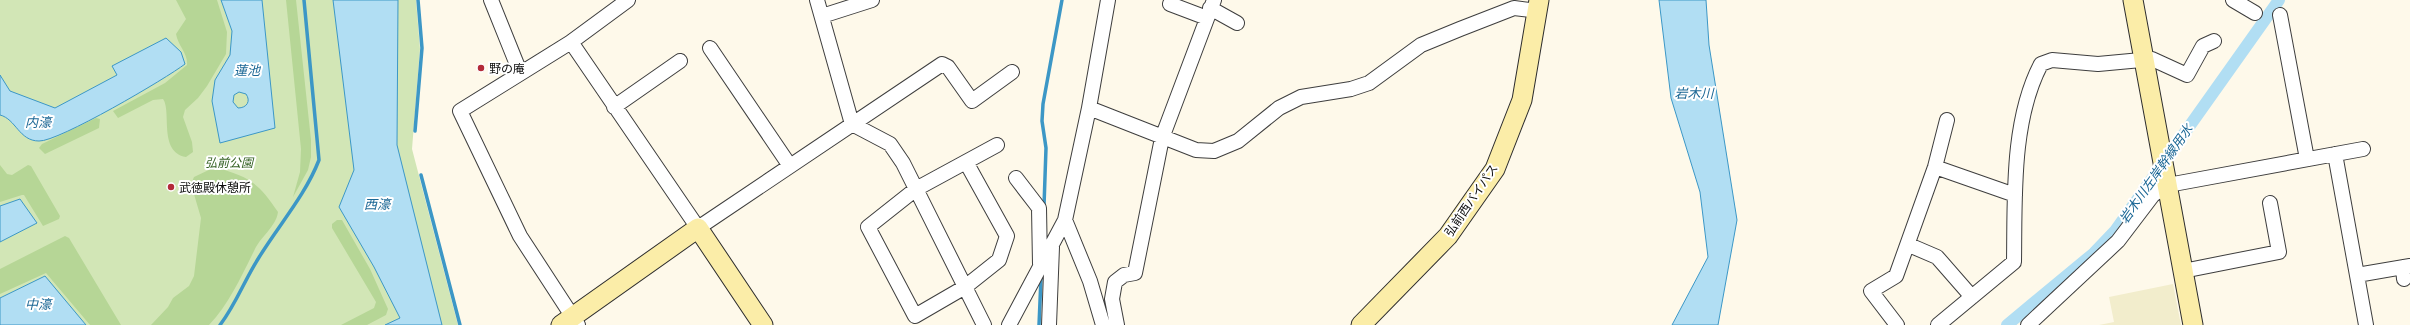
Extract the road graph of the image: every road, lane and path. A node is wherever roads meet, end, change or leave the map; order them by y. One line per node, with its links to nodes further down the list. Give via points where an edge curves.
1 (491, 0): 20 (street)
2 (628, 0): 16 (street)
3 (817, 0): 13 (street)
4 (872, 0): 13 (street)
5 (1108, 0): 23 (street)
6 (2133, 0): 18 (street)
7 (2233, 0): 11 (street)
8 (1170, 4): 10 (street)
9 (1538, 6): 26 (street, via 1514,8 1421,45 1369,83 1351,89 1301,97 1280,108 1238,141 1214,151 1196,150); 56 (street, 弘前西バイパス, via 1522,100 1494,169 1448,236)
10 (1210, 9): 14 (street); 26 (street)
11 (2255, 13)
12 (2280, 15): 30 (street)
13 (822, 16): 25 (street)
14 (1237, 23)
15 (2214, 41): 18 (street, via 2203,46 2187,75 2152,59)
16 (571, 42): 20 (street); 22 (street)
17 (710, 48): 32 (street)
18 (2144, 60): 34 (street); 37 (street, via 2098,64 2052,60 2041,64 2032,80 2024,108)
19 (680, 61): 22 (street)
20 (520, 72): 49 (street, via 460,111 520,236)
21 (1012, 72): 25 (street, via 972,101 948,67 942,64)
22 (614, 107): 40 (street)
23 (1089, 108): 26 (street); 39 (street)
24 (1947, 120): 33 (street)
25 (852, 124): 32 (street); 36 (street, via 890,144)
26 (1162, 138): 55 (street, via 1135,273 1118,279 1112,290)
27 (997, 145): 31 (street)
28 (2363, 149): 29 (street)
29 (2335, 154): 30 (street); 46 (street)
30 (2307, 159): 34 (street)
31 (966, 162): 36 (street); 47 (street, via 1006,236 1000,260)
32 (790, 166): 40 (street)
33 (1935, 167): 37 (street); 42 (street)
34 (2164, 169): 44 (street); 59 (street, via 2153,195 2118,241)
35 (1016, 178): 43 (street, via 1039,208)
36 (916, 188): 47 (street); 47 (street, via 868,227 914,316)
37 (2015, 195): 48 (street, via 2014,262)
38 (2270, 203): 44 (street, via 2279,252)
39 (1065, 220): 41 (street); 54 (street, via 1090,281)
40 (698, 228): 49 (street); 50 (street)
41 (1052, 242): 43 (street); 53 (street)
42 (1909, 245): 48 (street, via 1937,257); 57 (street, via 1896,276 1870,291)
43 (1040, 264): 52 (street)
44 (2183, 271): 60 (street)
45 (2406, 271): 46 (street)
46 (2357, 275): 61 (street)
47 (965, 287): 51 (street)
48 (1972, 297): 58 (street)
49 (570, 322)
50 (763, 325)
51 (984, 325)
52 (1009, 325)
53 (1049, 325)
54 (1103, 325)
55 (1117, 325)
56 (1361, 325)
57 (1897, 325)
58 (1938, 325)
59 (2028, 325)
60 (2193, 325)
61 (2366, 325)

